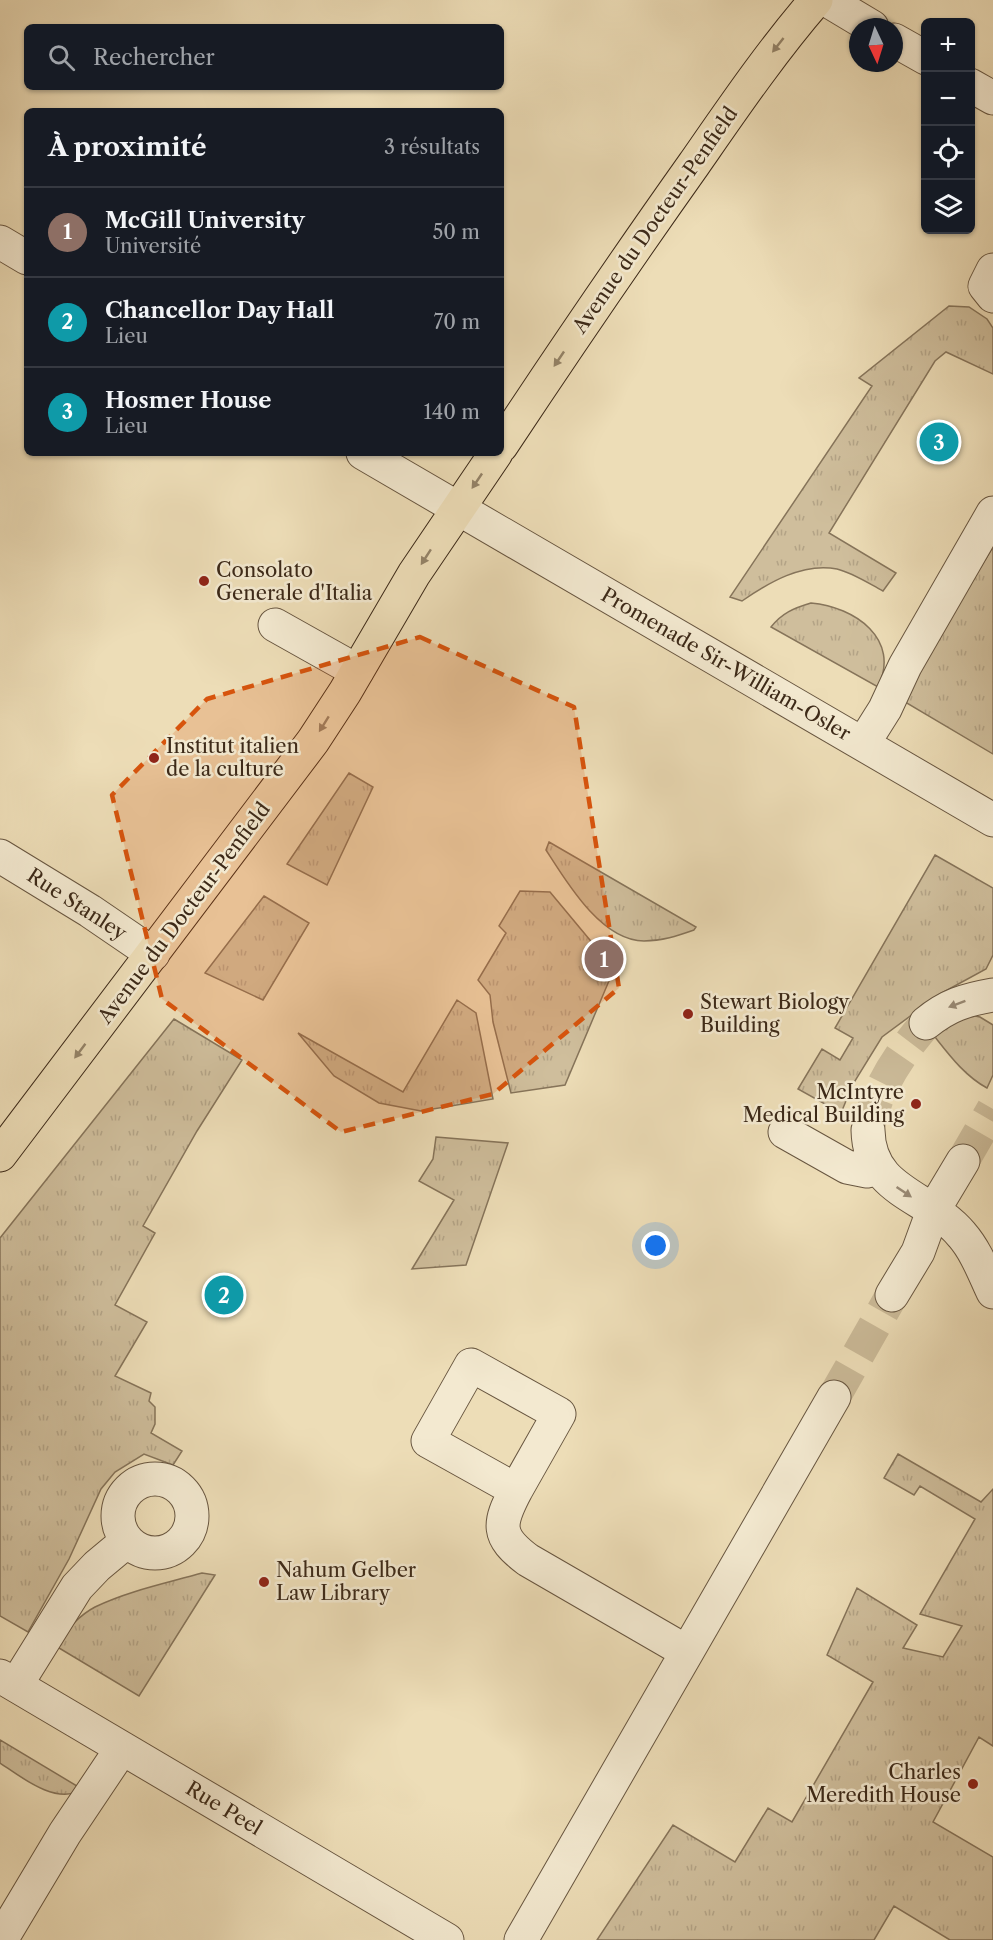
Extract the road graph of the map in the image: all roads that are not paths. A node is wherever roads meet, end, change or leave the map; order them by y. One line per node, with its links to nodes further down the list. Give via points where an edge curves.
1 (816, 0): 12 (main road, Avenue du Docteur-Penfield, one-way to 12, via 761,68)
2 (826, 0): 3 (street)
3 (857, 18)
4 (903, 45): 5 (street)
5 (921, 55)
6 (975, 88): 7 (street)
7 (993, 98)
8 (0, 242): 9 (street)
9 (24, 256)
10 (993, 270): 11 (street, via 985,286)
11 (993, 296)
12 (504, 442)
13 (368, 456): 15 (street, Promenade Sir-William-Osler)
14 (494, 456): 15 (main road, Avenue du Docteur-Penfield, one-way to 15)
15 (458, 509): 18 (main road, Avenue du Docteur-Penfield, one-way to 18); 19 (street, Promenade Sir-William-Osler)
16 (993, 513): 19 (street)
17 (275, 625): 18 (street)
18 (357, 671): 22 (main road, Avenue du Docteur-Penfield, one-way to 22, via 314,741)
19 (864, 744): 20 (street, Promenade Sir-William-Osler)
20 (993, 820)
21 (0, 856): 22 (street, Rue Stanley)
22 (153, 954): 27 (main road, Avenue du Docteur-Penfield, one-way to 27)
23 (993, 995): 24 (street, one-way to 24, via 949,1006)
24 (926, 1023)
25 (868, 1130): 29 (street, via 869,1149)
26 (785, 1132): 29 (street, via 848,1167 867,1171)
27 (0, 1155)
28 (963, 1161): 30 (street)
29 (879, 1168): 30 (street, one-way to 30, via 896,1187)
30 (933, 1211): 31 (street, via 962,1234); 32 (street, via 918,1252)
31 (993, 1292)
32 (892, 1295)
33 (834, 1396): 36 (street)
34 (516, 1490): 36 (street, via 503,1514 503,1531 515,1550)
35 (127, 1541): 37 (street, via 77,1587)
36 (687, 1652): 41 (street)
37 (8, 1681): 38 (street, Rue Peel)
38 (122, 1748): 39 (street); 40 (street, Rue Peel)
39 (1, 1940)
40 (447, 1940)
41 (521, 1940)

